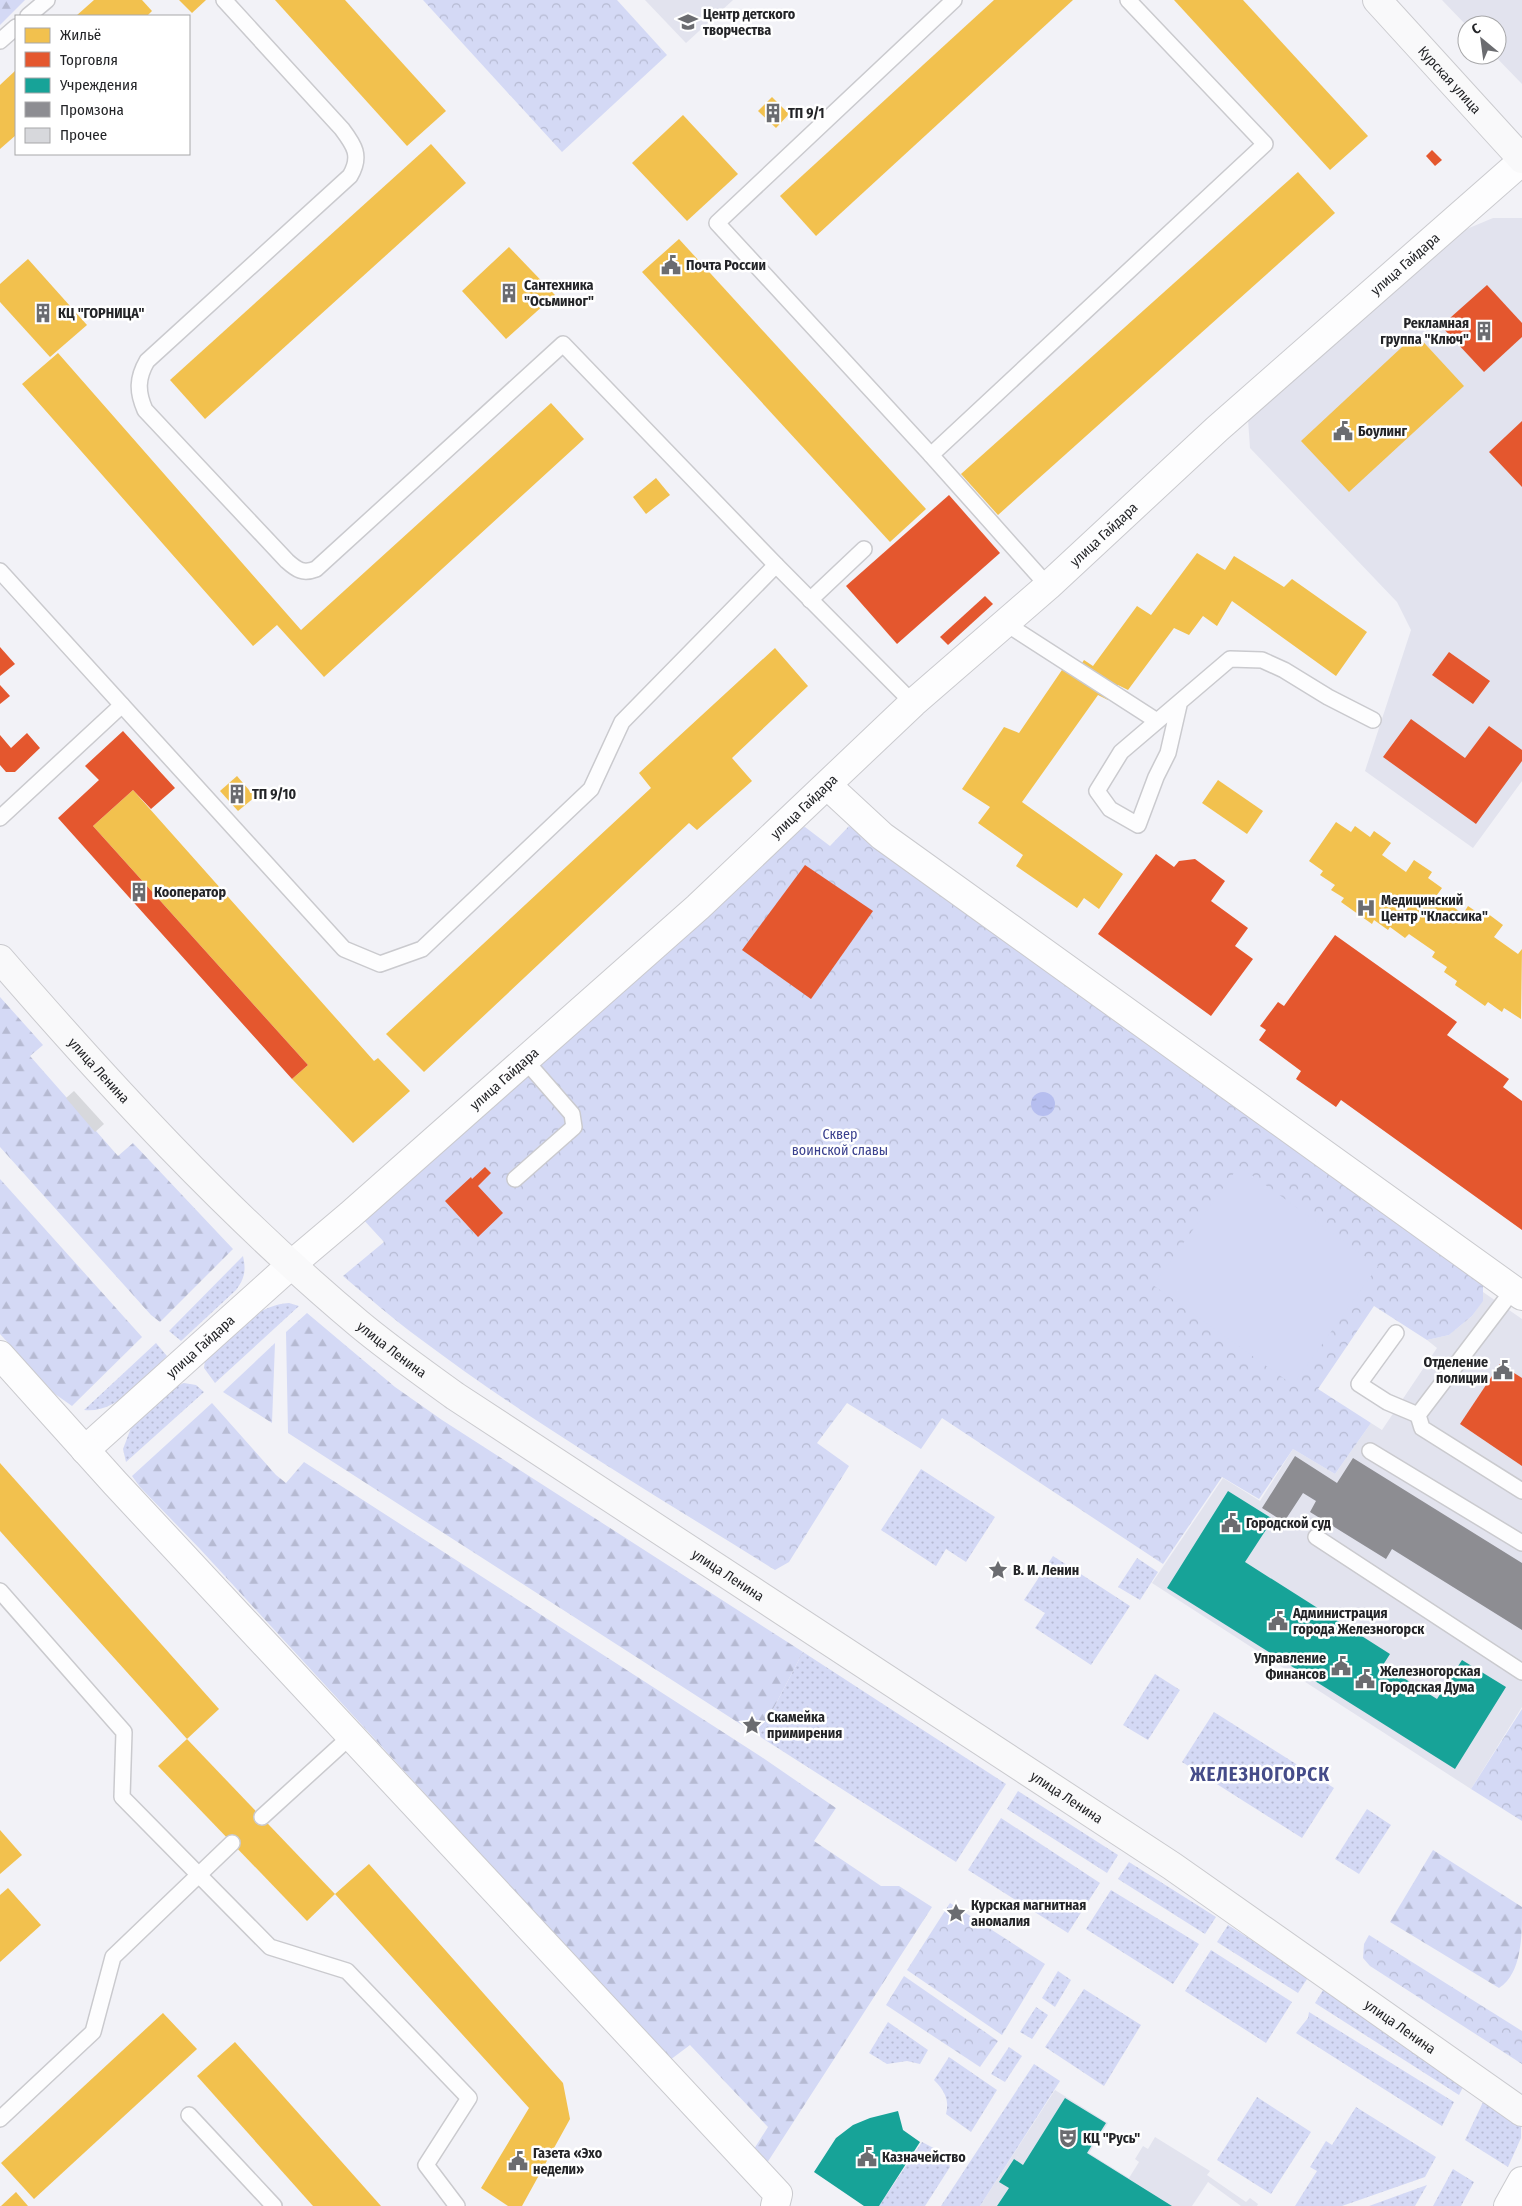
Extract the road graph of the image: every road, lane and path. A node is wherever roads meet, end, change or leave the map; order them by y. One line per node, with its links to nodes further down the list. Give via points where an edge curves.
1 (47, 0): 6 (lane)
2 (224, 0): 12 (lane, via 350,140 356,152 357,165 350,176 147,361 140,376 139,396 146,410 287,561 307,573 316,569 563,344)
3 (954, 0): 10 (lane, via 718,223)
4 (1128, 0): 10 (lane, via 1265,144)
5 (1377, 0): 9 (main road, Курская улица)
6 (29, 15)
7 (15, 28): 8 (lane)
8 (0, 41)
9 (1522, 160): 14 (street, улица Гайдара, via 1217,429)
10 (931, 455): 14 (lane)
11 (864, 549): 15 (lane)
12 (776, 565): 15 (lane); 18 (lane, via 622,722 591,789 422,949 380,964 344,949)
13 (0, 571): 18 (lane)
14 (1048, 586): 16 (street, улица Гайдара)
15 (810, 600): 17 (lane)
16 (1005, 623): 17 (street, улица Гайдара); 21 (lane)
17 (913, 703): 22 (street, улица Гайдара)
18 (122, 704): 23 (lane)
19 (1179, 705): 20 (lane, via 1202,681 1230,660 1262,660); 21 (lane); 21 (lane, via 1168,753 1138,825 1110,809 1096,791 1121,752)
20 (1374, 720)
21 (1157, 721)
22 (828, 786): 25 (street, улица Гайдара, via 698,907); 28 (street, via 882,836)
23 (0, 818)
24 (0, 959): 27 (main road, улица Ленина, via 182,1157)
25 (525, 1060): 26 (lane, via 572,1114 574,1127); 27 (street, улица Гайдара)
26 (515, 1179)
27 (292, 1264): 32 (street, улица Гайдара); 43 (main road, улица Ленина, via 359,1324 455,1396 1172,1866)
28 (1518, 1293): 31 (lane)
29 (1396, 1333): 31 (lane, via 1359,1384 1387,1402)
30 (0, 1355): 32 (street)
31 (1418, 1415): 34 (lane, via 1422,1428)
32 (85, 1450): 39 (street)
33 (1370, 1451): 36 (lane)
34 (1522, 1491)
35 (1316, 1537): 38 (lane)
36 (1522, 1543)
37 (0, 1591): 42 (lane, via 124,1732 122,1797)
38 (1522, 1672)
39 (352, 1736): 40 (lane); 49 (street, via 778,2194)
40 (262, 1817)
41 (232, 1843): 42 (lane)
42 (198, 1874): 45 (lane, via 113,1956 93,2032); 48 (lane, via 270,1947 347,1972 469,2098 426,2165)
43 (1522, 2112)
44 (189, 2115): 47 (lane)
45 (0, 2119)
46 (1522, 2181): 50 (street)
47 (274, 2206)
48 (457, 2206)
49 (776, 2206)
50 (1508, 2206)

